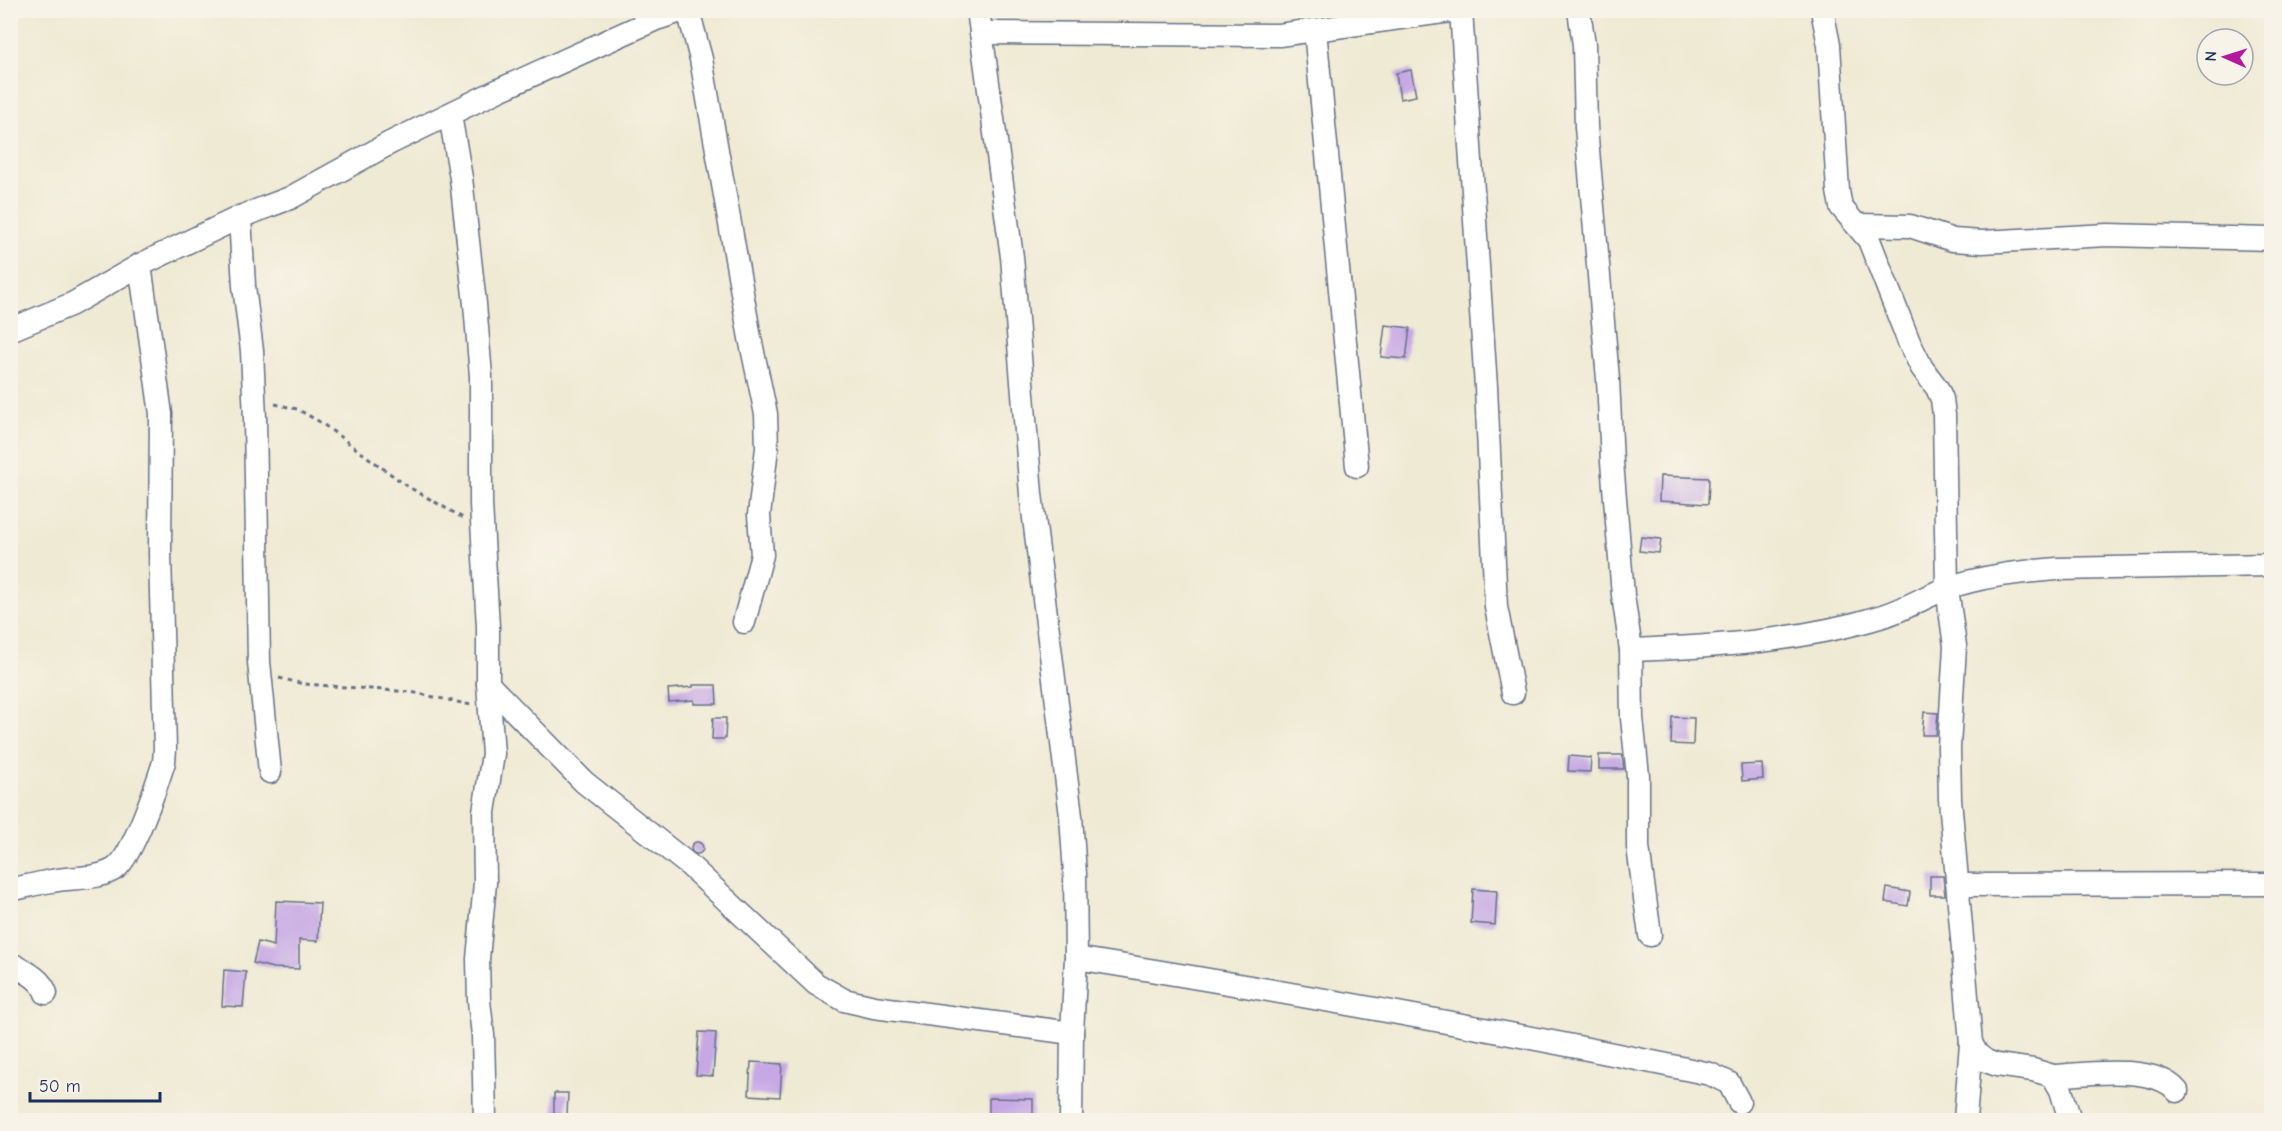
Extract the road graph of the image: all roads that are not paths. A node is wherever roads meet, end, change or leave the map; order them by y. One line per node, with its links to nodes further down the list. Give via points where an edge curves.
1 (684, 10): 8 (street, via 601,43)
2 (688, 10): 17 (street, via 701,59 766,414 767,448 759,515 762,555)
3 (1459, 10): 7 (street); 20 (street, via 1486,387 1496,607)
4 (1579, 10): 18 (street, via 1612,462)
5 (1822, 10): 10 (street, via 1838,191 1841,207)
6 (980, 22): 7 (street, via 1279,35); 26 (street, via 1012,257 1031,494 1071,816)
7 (1315, 30): 14 (street)
8 (450, 115): 9 (street, via 290,198); 19 (street, via 461,178 481,376)
9 (240, 217): 12 (street); 21 (street, via 252,351 260,672)
10 (1858, 225): 11 (street, via 1910,226 1953,240 1982,242 2107,235); 16 (street, via 1869,240 1909,342 1942,399)
11 (2271, 239)
12 (140, 265): 13 (street, via 72,304); 24 (street, via 161,414 164,762 135,836 116,868)
13 (10, 330)
14 (1357, 466)
15 (2271, 565): 16 (street, via 2057,569 2022,572)
16 (1947, 588): 18 (street, via 1884,616 1811,633); 23 (street, via 1955,646 1949,747)
17 (744, 622)
18 (1631, 650): 25 (street, via 1638,847)
19 (488, 684): 29 (street, via 584,782 689,865 816,984 844,1000 874,1007); 34 (street, via 493,754 484,812 485,883 478,959)
20 (1513, 693)
21 (270, 771)
22 (2271, 884): 23 (street)
23 (1959, 885): 30 (street)
24 (10, 890)
25 (1650, 935)
26 (1076, 958): 29 (street); 33 (street, via 1226,982 1710,1074 1729,1083)
27 (10, 963): 28 (street, via 37,979)
28 (46, 993)
29 (1072, 1033): 35 (street)
30 (1971, 1042): 31 (street, via 1986,1061); 36 (street)
31 (2053, 1076): 32 (street, via 2137,1074 2157,1077 2171,1083); 37 (street)
32 (2177, 1091)
33 (1739, 1102)
34 (485, 1120)
35 (1071, 1120)
36 (1965, 1120)
37 (2070, 1120)

